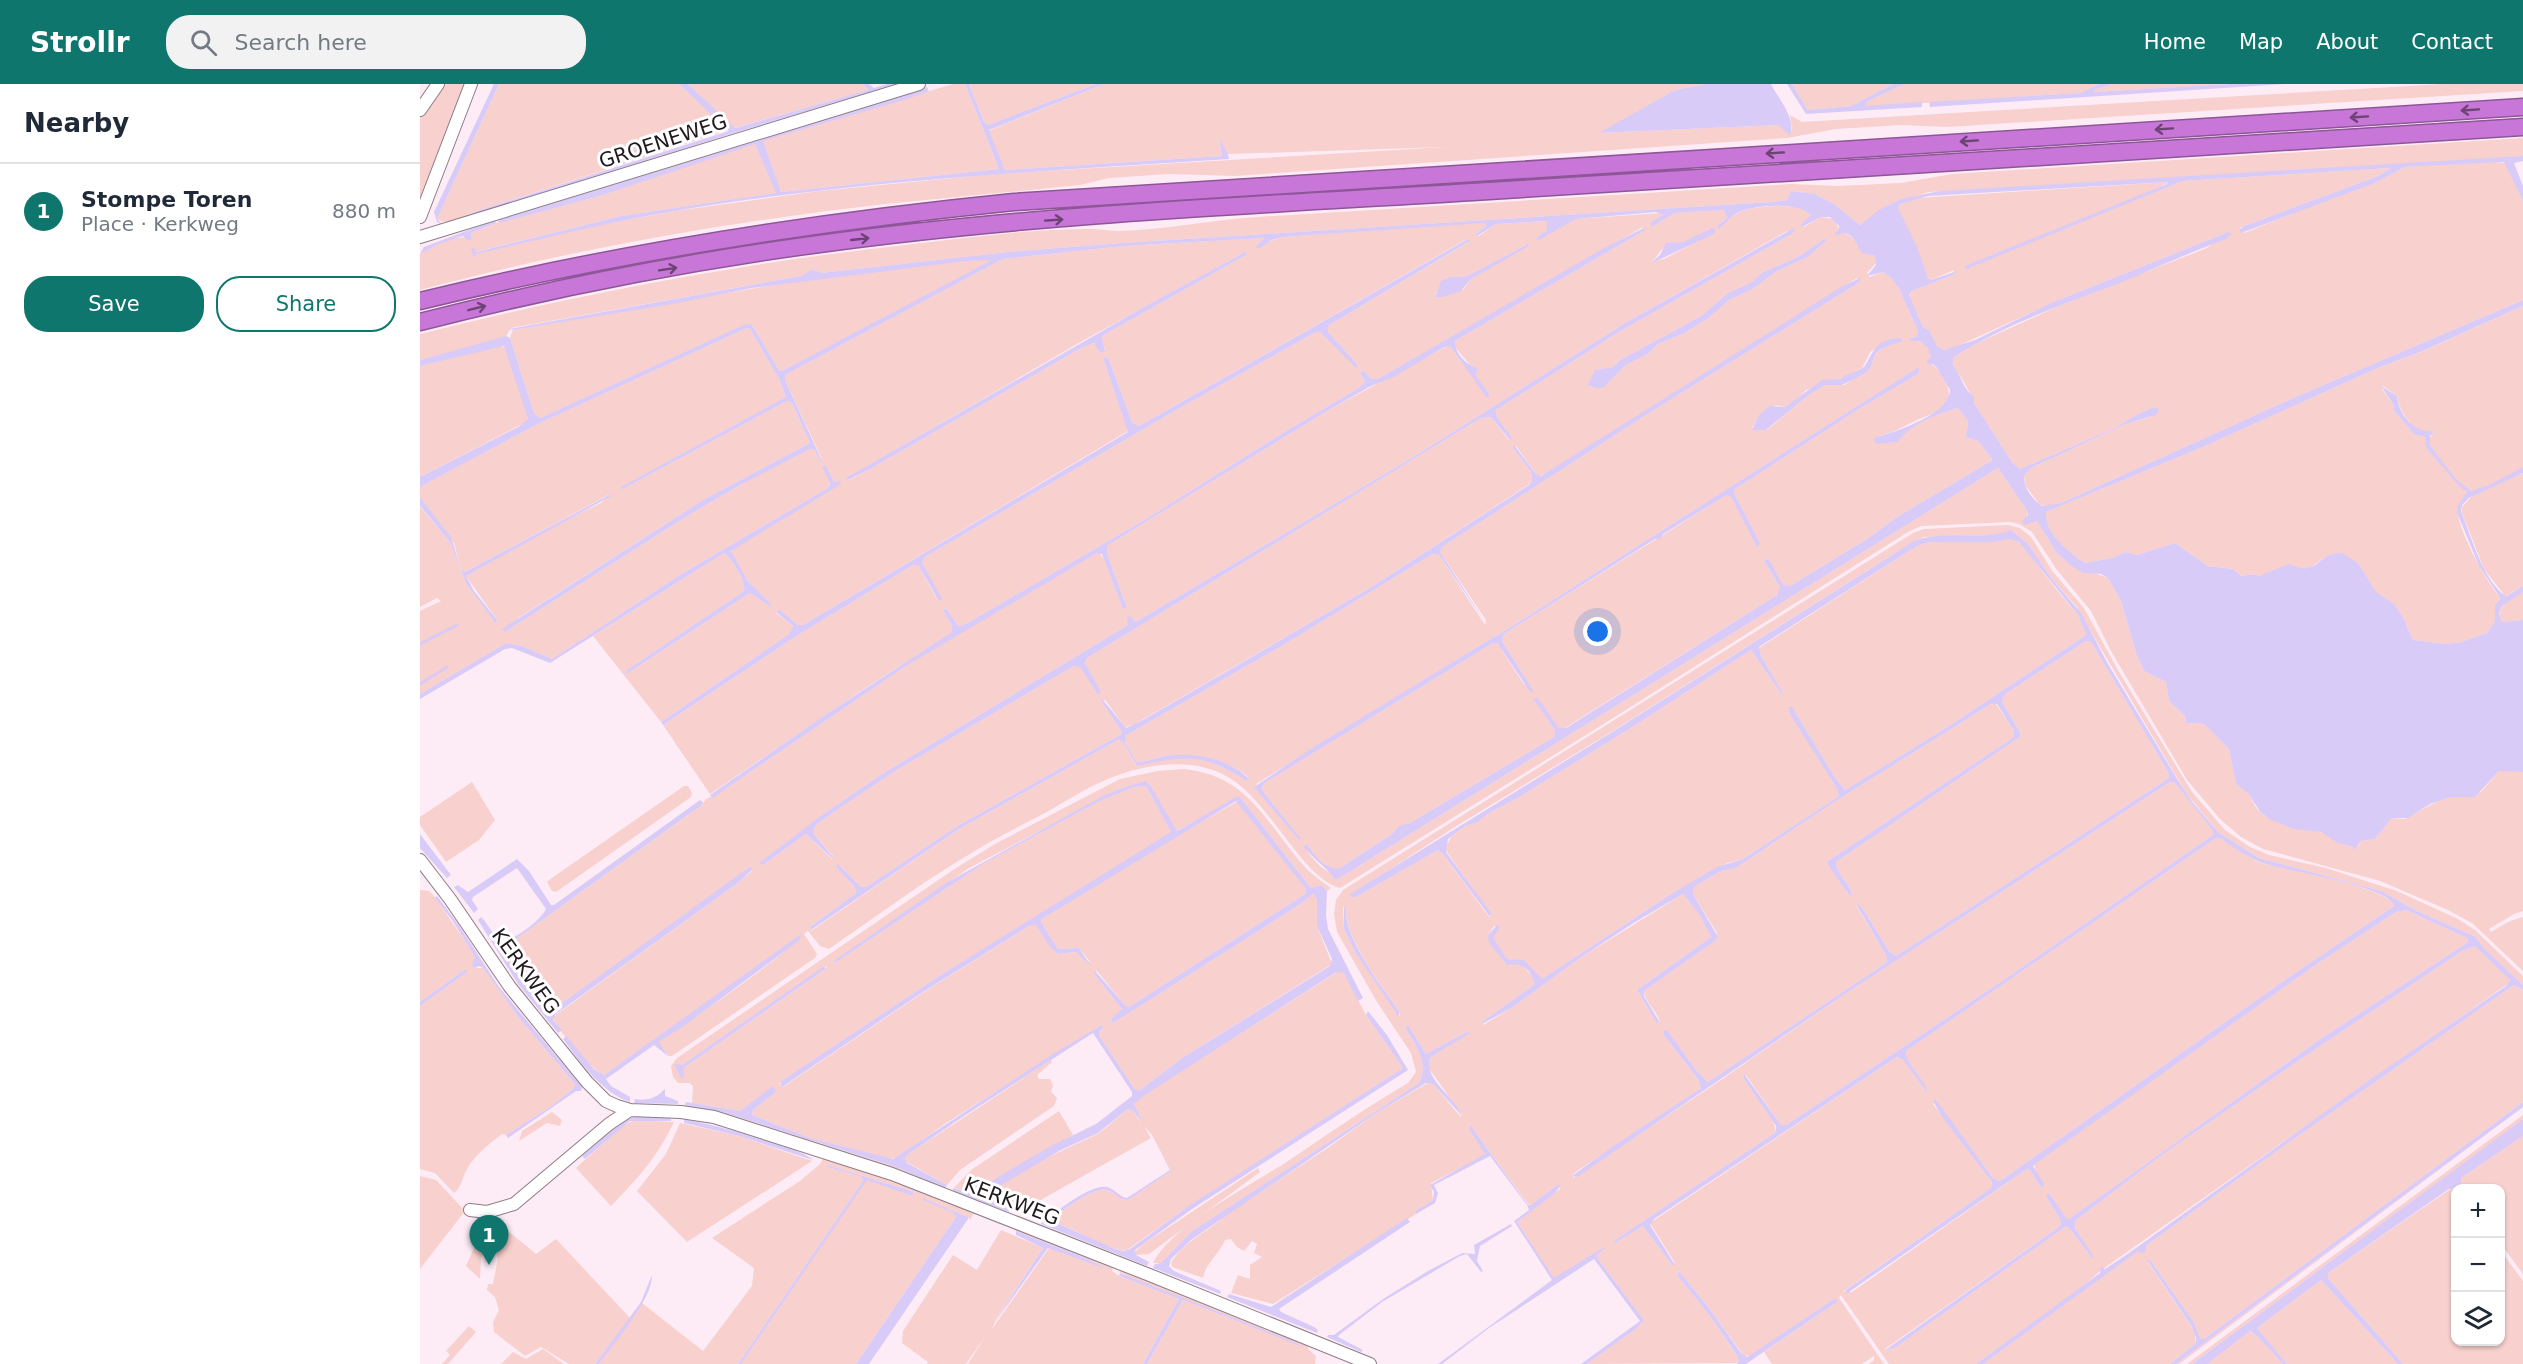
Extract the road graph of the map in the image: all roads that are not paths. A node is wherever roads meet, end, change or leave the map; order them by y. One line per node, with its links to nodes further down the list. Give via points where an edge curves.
1 (438, 84): 5 (street)
2 (471, 84): 7 (street)
3 (919, 84): 8 (street, GROENEWEG)
4 (2523, 107): 9 (highway, one-way to 9, via 1003,203 824,223 690,244 565,267)
5 (420, 110)
6 (2523, 127): 10 (highway, one-way to 6, via 642,273 827,243 1017,223)
7 (420, 217)
8 (420, 237)
9 (420, 302)
10 (420, 322)
11 (420, 860): 12 (street, KERKWEG, via 510,987)
12 (606, 1101): 13 (street, KERKWEG); 14 (street)
13 (630, 1110): 14 (street); 16 (street, KERKWEG, via 714,1117 892,1174)
14 (609, 1124): 15 (street, via 514,1204 487,1212)
15 (470, 1209)
16 (1370, 1364)

